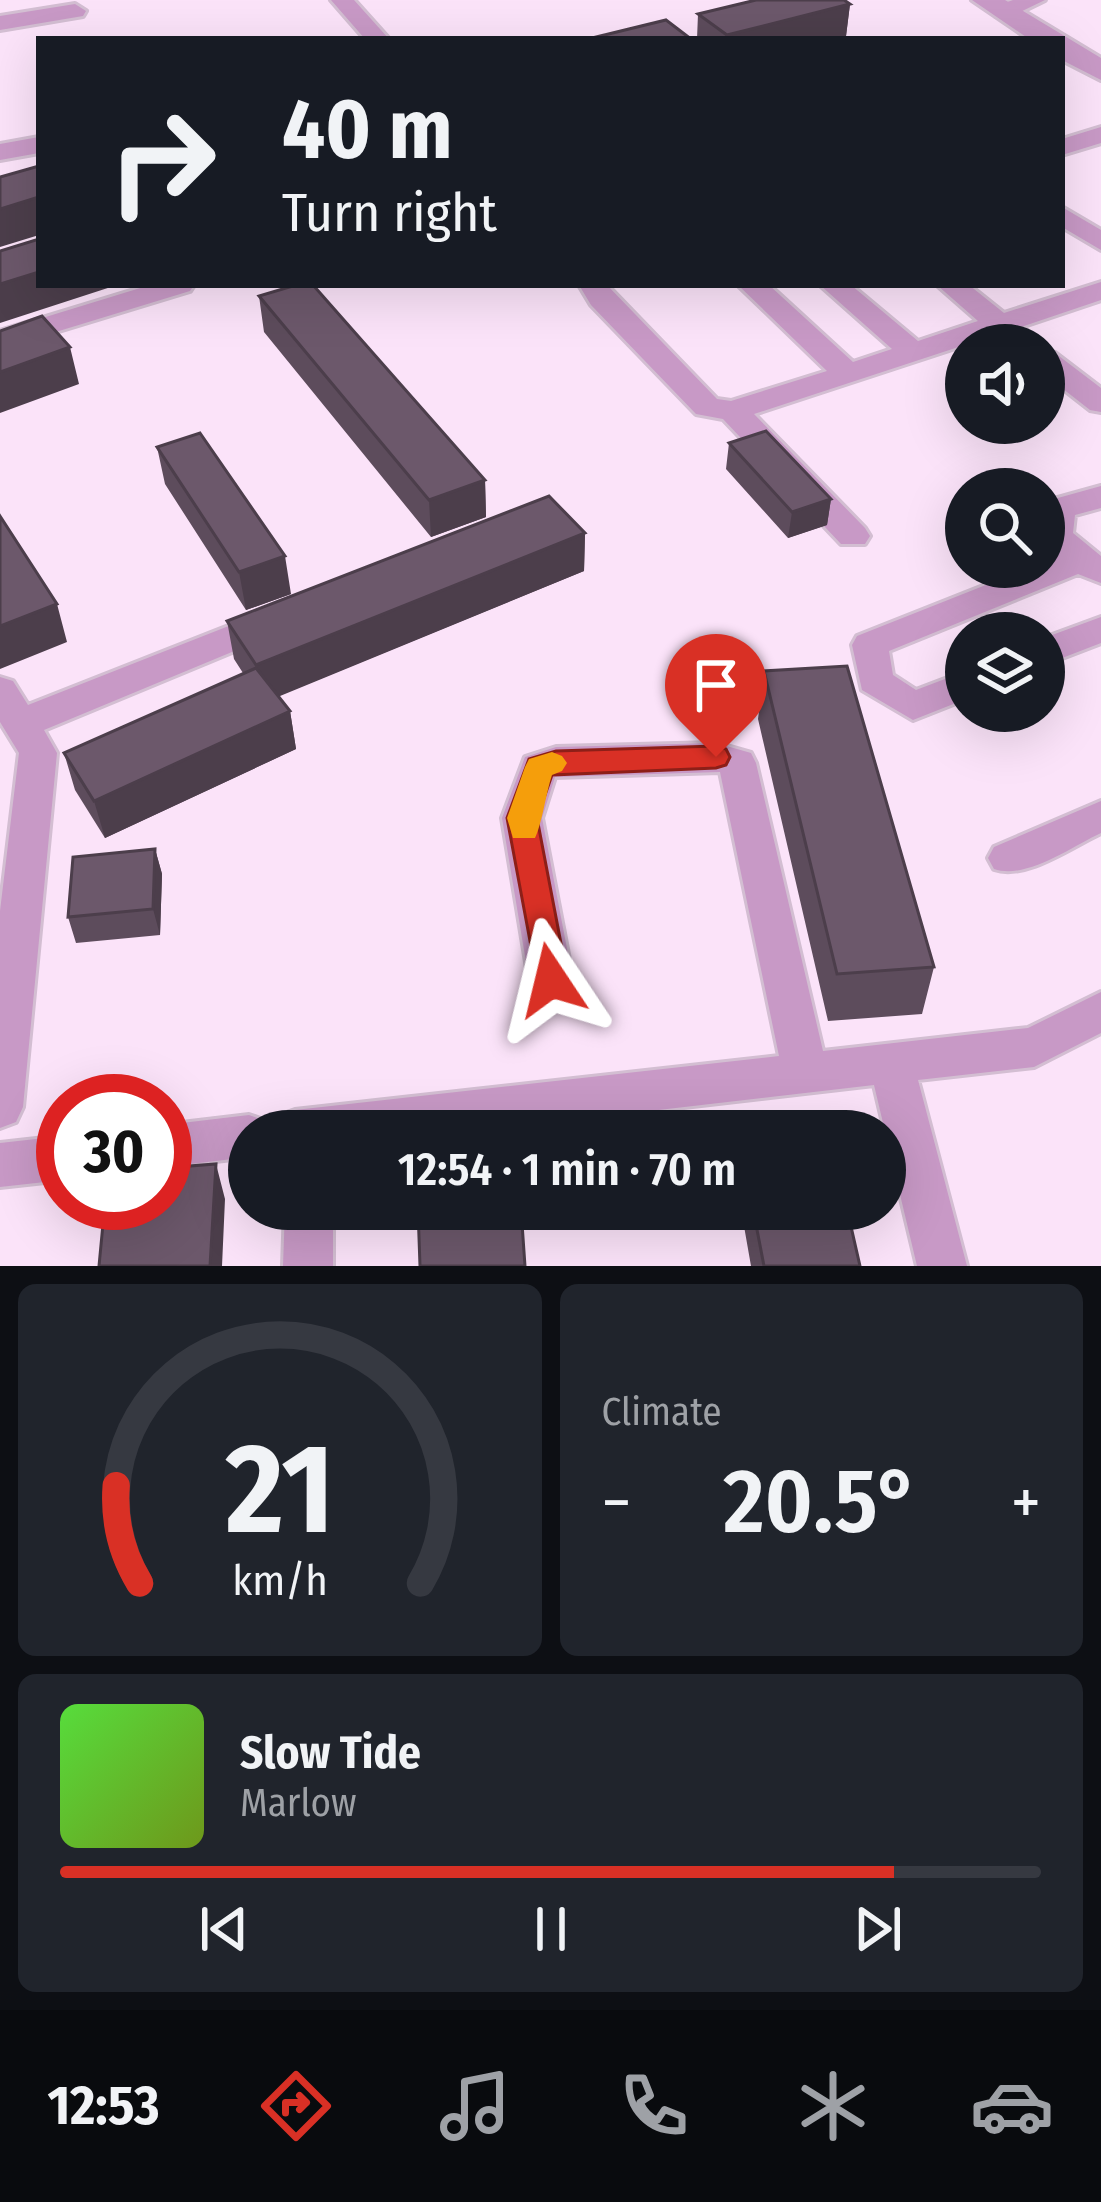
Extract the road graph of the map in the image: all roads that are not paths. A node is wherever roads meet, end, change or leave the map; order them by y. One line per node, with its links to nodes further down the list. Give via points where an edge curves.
1 (342, 0): 7 (street)
2 (1034, 0): 4 (street)
3 (72, 5): 5 (street); 6 (street)
4 (995, 6): 8 (street)
5 (0, 23)
6 (87, 36)
7 (374, 36)
8 (1044, 36)
9 (1065, 49): 10 (street)
10 (1101, 71)
11 (1101, 135): 13 (street)
12 (36, 146): 14 (street)
13 (1065, 146)
14 (0, 152)
15 (1065, 217): 16 (street)
16 (1101, 242)
17 (169, 288): 25 (street)
18 (595, 288): 31 (street, via 707,406)
19 (755, 288): 28 (street)
20 (838, 288): 27 (street)
21 (955, 288): 23 (street)
22 (1086, 296): 24 (street)
23 (999, 324)
24 (1036, 324)
25 (0, 340)
26 (945, 349): 27 (street)
27 (916, 354): 28 (street)
28 (849, 375): 31 (street)
29 (1065, 375): 30 (street)
30 (1101, 403)
31 (733, 411): 33 (street)
32 (1101, 497): 34 (street, via 1059,509 1056,536)
33 (853, 536)
34 (1092, 567): 36 (street)
35 (301, 609): 41 (street)
36 (964, 612)
37 (945, 619): 40 (street, via 870,645 875,682 913,706)
38 (1101, 629): 39 (street)
39 (1065, 644)
40 (945, 693)
41 (10, 707): 48 (street, via 38,752)
42 (1101, 816): 43 (street)
43 (1008, 858)
44 (551, 980): 47 (street, via 522,818 539,767 716,757 737,763)
45 (1101, 1011): 46 (street, via 1034,1047)
46 (891, 1064): 47 (street); 56 (street)
47 (805, 1073): 49 (street)
48 (0, 1107)
49 (480, 1110)
50 (228, 1138): 51 (street)
51 (192, 1143)
52 (36, 1160): 53 (street)
53 (0, 1165)
54 (309, 1230): 55 (street)
55 (308, 1266)
56 (942, 1266)

